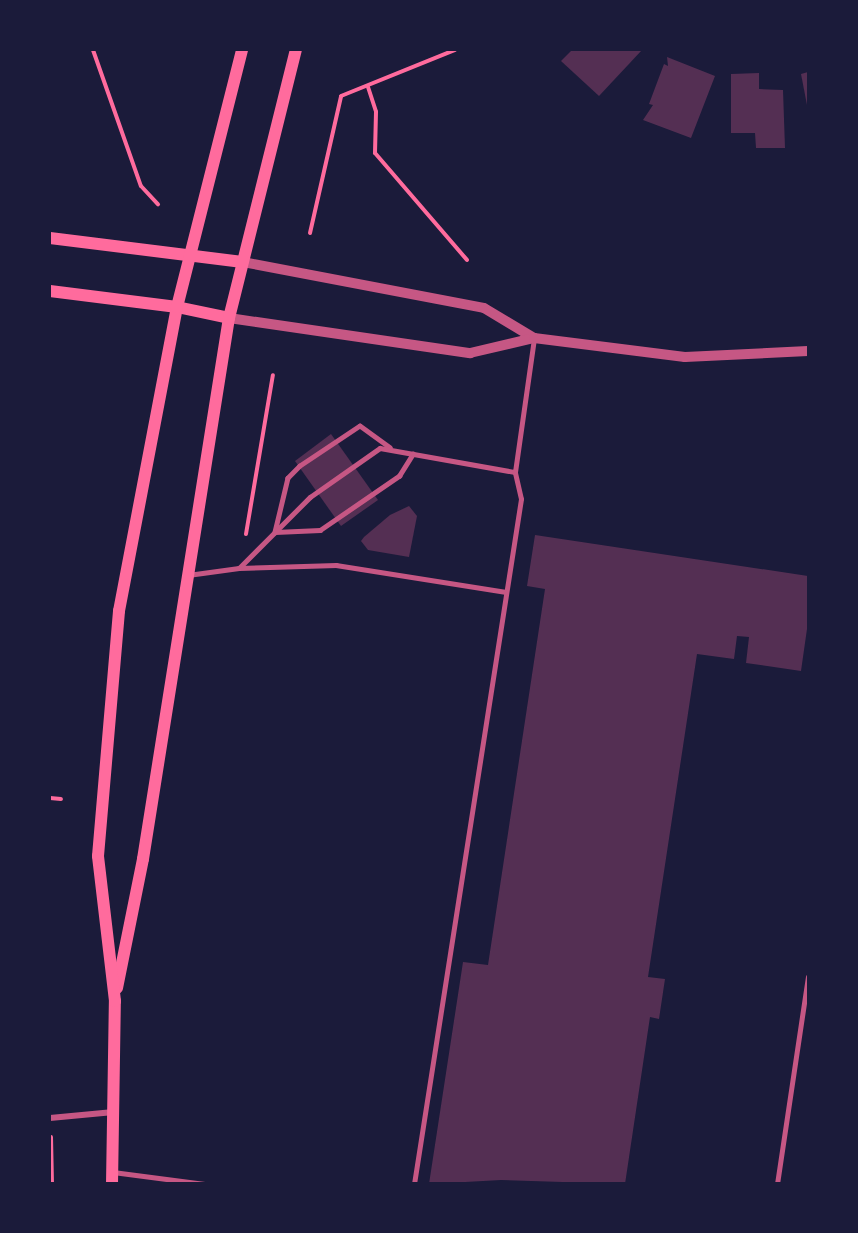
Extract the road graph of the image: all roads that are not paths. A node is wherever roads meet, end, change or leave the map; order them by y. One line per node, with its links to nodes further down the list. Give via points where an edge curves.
1 (243, 50): 4 (main road)
2 (296, 50): 5 (main road)
3 (50, 238): 4 (main road)
4 (190, 256): 5 (main road); 7 (main road)
5 (243, 262): 8 (main road); 9 (street, via 483,308)
6 (50, 291): 7 (main road)
7 (177, 307): 8 (main road); 19 (main road, via 118,622 98,856)
8 (229, 318): 9 (street, via 470,353); 16 (main road)
9 (534, 338): 10 (street, via 696,357); 13 (lane)
10 (808, 351)
11 (393, 451): 12 (lane); 14 (lane, via 380,448 318,490); 14 (lane, via 360,426 300,466 288,478)
12 (413, 454): 13 (lane); 14 (lane, via 399,476 321,530)
13 (515, 472): 17 (lane, via 521,499)
14 (275, 532): 15 (lane)
15 (239, 568): 16 (lane); 17 (lane, via 336,565)
16 (185, 576): 19 (main road, via 143,860)
17 (507, 592): 24 (lane)
18 (808, 977): 25 (lane)
19 (115, 1001): 20 (main road)
20 (114, 1113): 21 (street); 22 (main road)
21 (50, 1118)
22 (113, 1178): 23 (lane)
23 (206, 1184)
24 (414, 1184)
25 (777, 1184)

